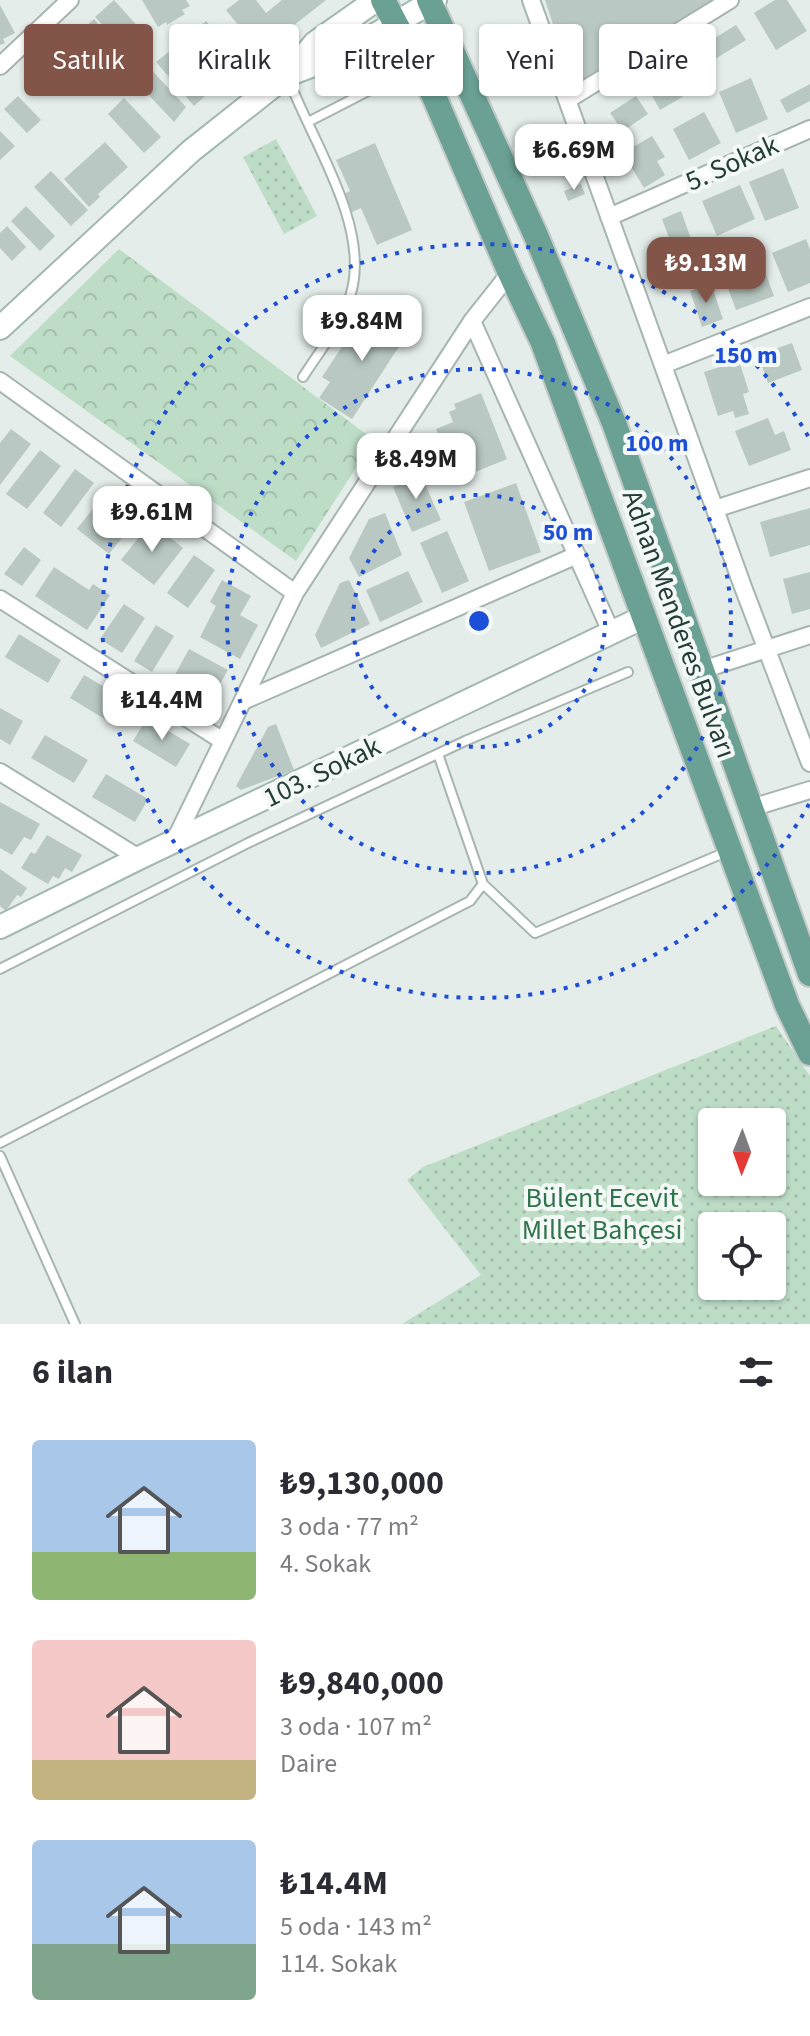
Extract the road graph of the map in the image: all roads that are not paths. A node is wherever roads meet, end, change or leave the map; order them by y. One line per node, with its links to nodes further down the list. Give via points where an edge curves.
1 (70, 0): 9 (street)
2 (376, 0): 8 (street, via 315,43)
3 (383, 0): 7 (main road, Adnan Menderes Bulvarı)
4 (531, 0): 14 (street)
5 (730, 0): 14 (street)
6 (431, 1): 7 (street); 34 (main road, Adnan Menderes Bulvarı, via 614,423)
7 (395, 22): 10 (street, via 342,54); 18 (main road, Adnan Menderes Bulvarı, via 433,94)
8 (299, 61)
9 (0, 66)
10 (299, 70)
11 (260, 96): 21 (street, via 191,151)
12 (296, 96): 15 (lane)
13 (358, 96): 15 (lane)
14 (569, 99): 17 (street)
15 (308, 122): 23 (lane, via 341,202 355,259 353,286 339,319)
16 (810, 129): 17 (street, 5. Sokak)
17 (609, 217): 22 (street)
18 (510, 273): 20 (street); 30 (main road, Adnan Menderes Bulvarı, via 543,343)
19 (810, 307): 22 (street)
20 (472, 321): 27 (street); 28 (street)
21 (0, 328)
22 (663, 365): 26 (street)
23 (303, 377)
24 (0, 381): 28 (street)
25 (810, 478): 26 (street)
26 (715, 509): 33 (street)
27 (577, 555): 31 (street); 36 (street)
28 (295, 593): 36 (street)
29 (0, 599): 37 (street)
30 (644, 617): 31 (street, 103. Sokak); 44 (main road, Adnan Menderes Bulvarı)
31 (612, 634): 43 (street, 103. Sokak)
32 (810, 635): 33 (street)
33 (768, 648): 34 (street); 39 (street)
34 (702, 670): 42 (main road, Adnan Menderes Bulvarı)
35 (628, 672): 38 (lane)
36 (243, 701): 37 (street)
37 (223, 741): 43 (street)
38 (438, 754): 46 (lane); 49 (lane)
39 (810, 763)
40 (0, 772): 45 (street)
41 (810, 790): 42 (street)
42 (751, 808): 48 (main road, Adnan Menderes Bulvarı)
43 (174, 842): 45 (street, 103. Sokak)
44 (730, 851): 46 (lane, via 535,933); 50 (main road, Adnan Menderes Bulvarı)
45 (139, 858): 47 (street, 103. Sokak)
46 (483, 884): 51 (lane, via 470,901)
47 (0, 927)
48 (808, 963)
49 (0, 969)
50 (810, 1053)
51 (0, 1143)
52 (0, 1156): 53 (lane)
53 (75, 1324)

